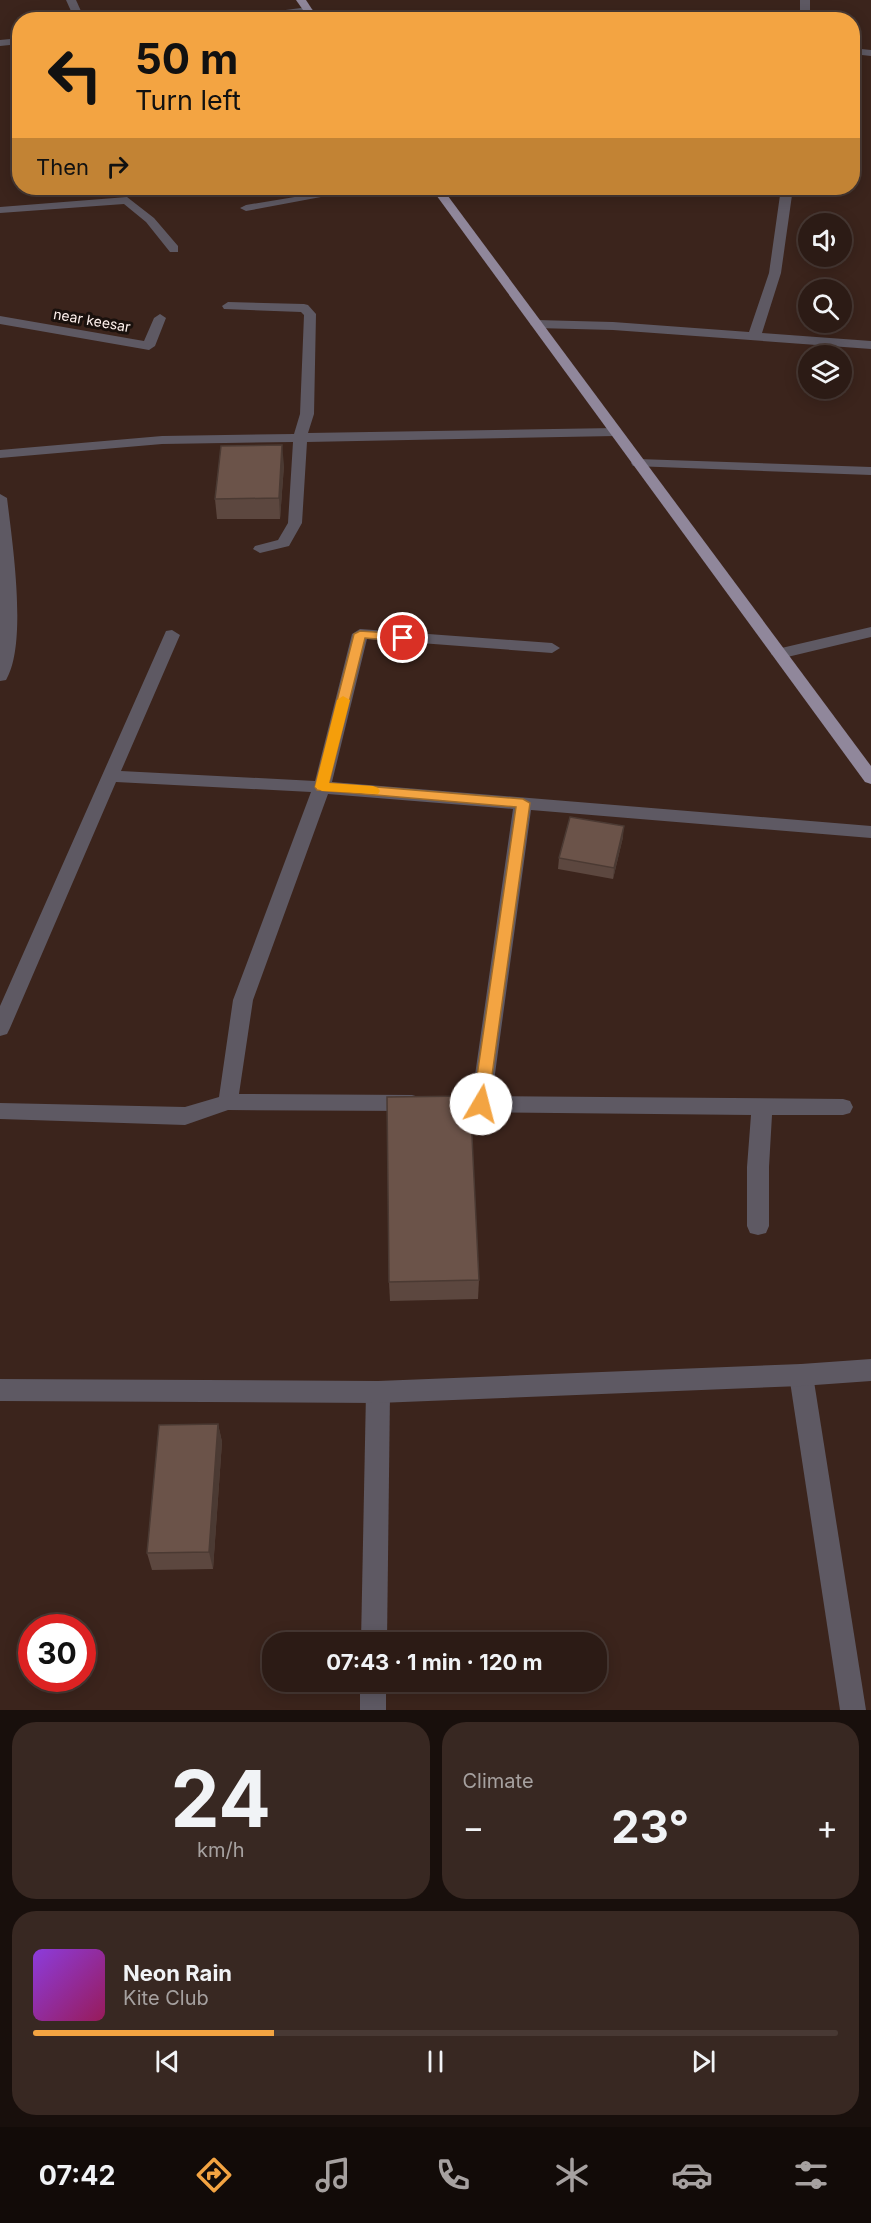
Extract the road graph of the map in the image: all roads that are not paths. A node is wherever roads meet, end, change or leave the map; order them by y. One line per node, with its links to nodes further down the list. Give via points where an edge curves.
1 (302, 0): 2 (main road)
2 (308, 10): 3 (street)
3 (289, 12)
4 (316, 195): 7 (street)
5 (442, 195): 13 (main road)
6 (785, 195): 14 (street, via 775,273)
7 (246, 208)
8 (0, 210): 9 (street, via 127,200)
9 (174, 249)
10 (228, 306): 17 (street, via 304,308 310,314 307,414)
11 (160, 318): 12 (street, near keesar, via 149,345)
12 (0, 320)
13 (536, 324): 14 (street); 16 (main road)
14 (754, 338): 15 (street)
15 (871, 345)
16 (615, 432): 17 (street); 19 (main road)
17 (300, 436): 18 (street, via 162,440); 22 (street, via 295,523 284,543)
18 (0, 454)
19 (638, 463): 20 (street); 26 (main road)
20 (871, 471)
21 (0, 498): 27 (street, via 10,603 7,653)
22 (260, 549)
23 (871, 632): 26 (street)
24 (172, 635): 28 (street)
25 (552, 648): 30 (street, via 360,634)
26 (779, 654): 29 (main road)
27 (0, 676)
28 (112, 776): 30 (street); 33 (street)
29 (871, 778)
30 (322, 787): 31 (street); 34 (street, via 243,1000)
31 (523, 803): 32 (street); 35 (street)
32 (871, 832)
33 (0, 1028)
34 (228, 1102): 35 (street); 38 (street, via 185,1116)
35 (481, 1104): 36 (street)
36 (762, 1107): 37 (street); 39 (street)
37 (843, 1107)
38 (0, 1111)
39 (758, 1226)
40 (871, 1370): 41 (street)
41 (801, 1375): 43 (street); 47 (street)
42 (0, 1390): 43 (street)
43 (378, 1392): 44 (street)
44 (374, 1632)
45 (373, 1692): 46 (street)
46 (373, 1710)
47 (853, 1710)

